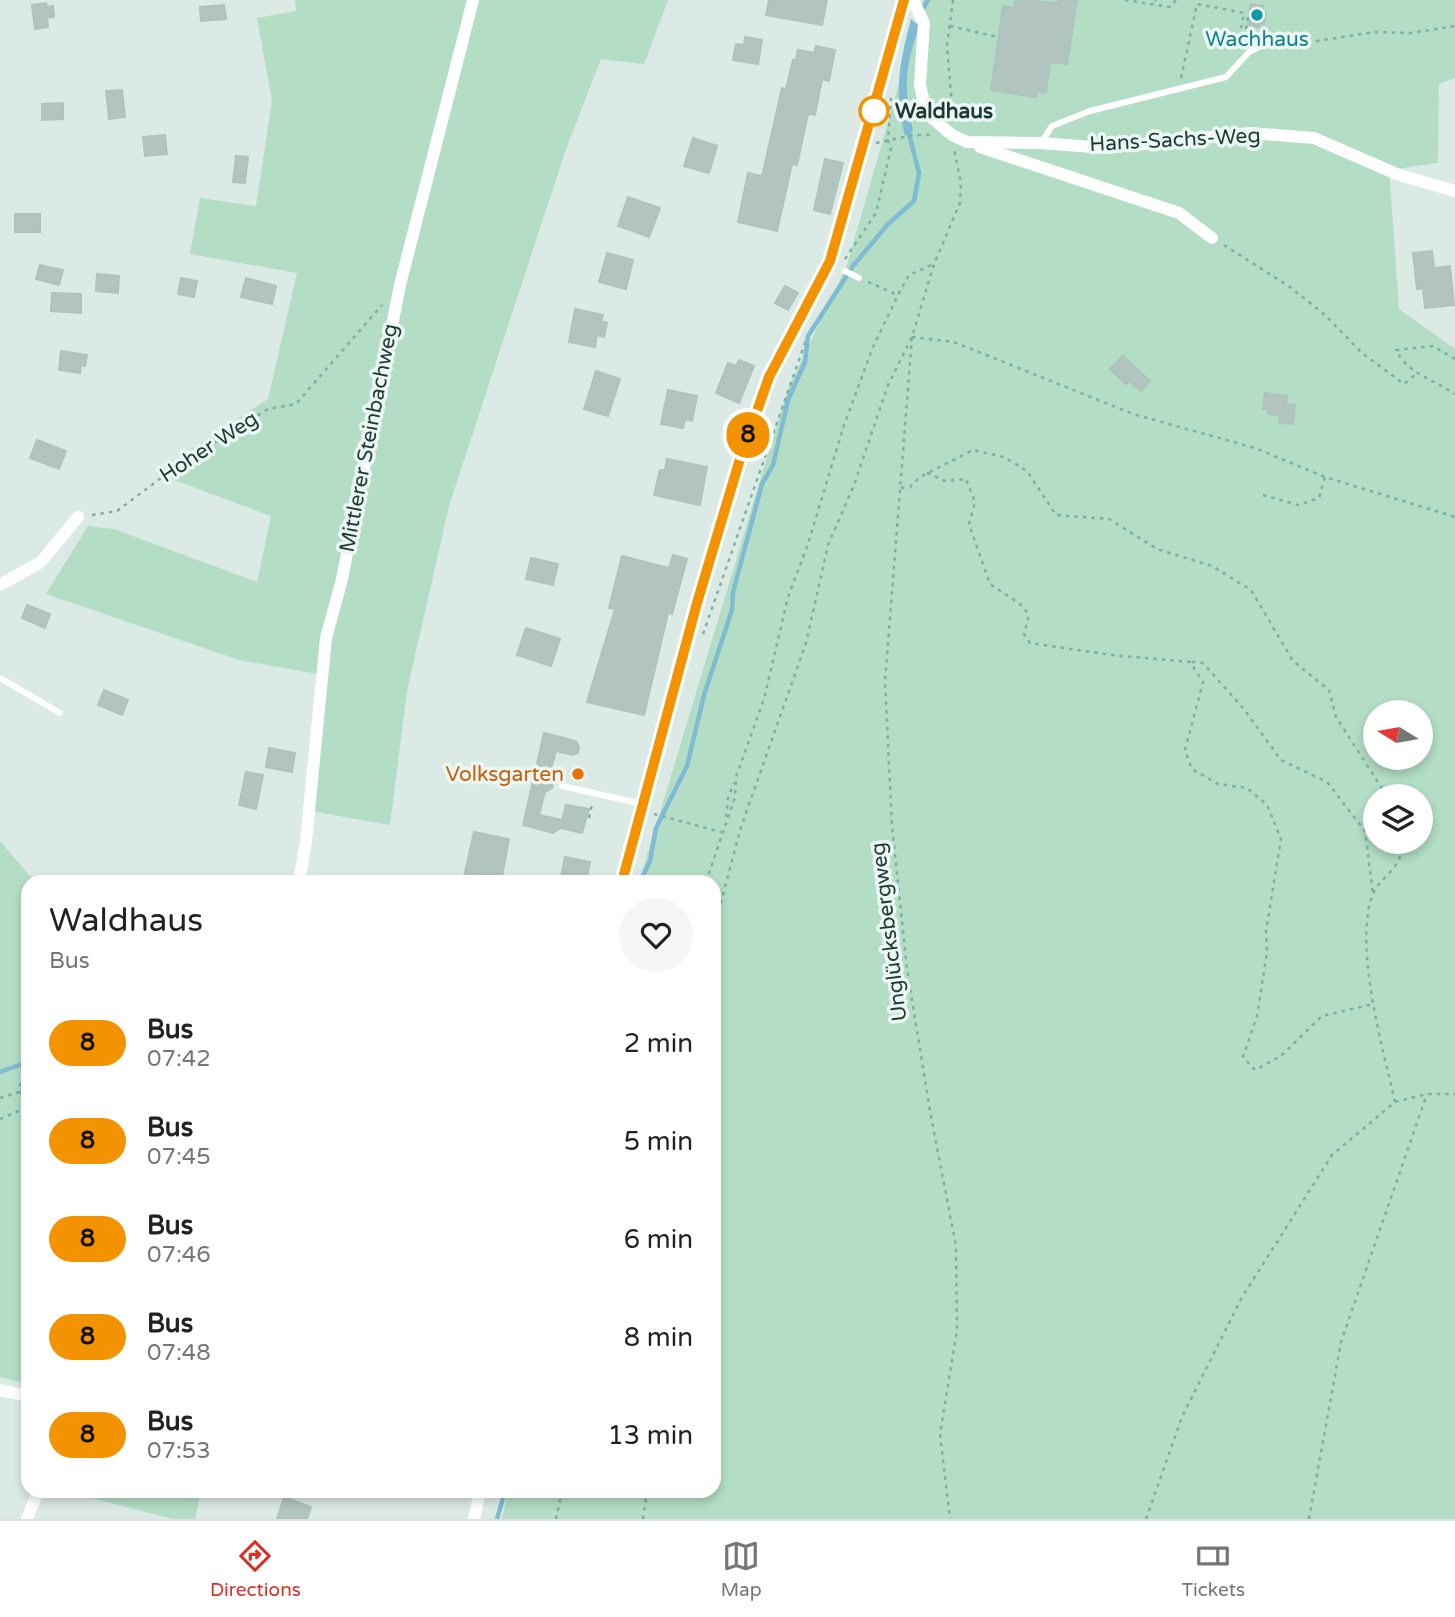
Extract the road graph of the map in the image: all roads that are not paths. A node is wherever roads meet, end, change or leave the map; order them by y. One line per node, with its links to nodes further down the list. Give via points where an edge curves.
1 (473, 0): 16 (street, Mittlerer Steinbachweg, via 400,285 342,579 326,638)
2 (911, 1): 4 (street, Hans-Sachs-Weg, via 924,23 920,84 926,113); 15 (street, via 830,261 769,377 740,459)
3 (1271, 41): 5 (lane, via 1249,52 1226,77 1090,111 1052,127)
4 (967, 142): 5 (street, Hans-Sachs-Weg); 7 (street, via 1180,213)
5 (1041, 143): 6 (street, Hans-Sachs-Weg, via 1105,148 1250,133 1314,138 1399,174)
6 (1455, 191)
7 (1212, 238)
8 (842, 269): 9 (lane)
9 (859, 278)
10 (78, 517): 11 (street, via 41,562)
11 (0, 585)
12 (0, 678): 13 (lane)
13 (60, 713)
14 (562, 786): 15 (lane)
15 (642, 804): 17 (street)
16 (300, 875)
17 (624, 875)
18 (0, 1390): 19 (street)
19 (21, 1394)
20 (35, 1498): 22 (street)
21 (478, 1498): 23 (street)
22 (27, 1519)
23 (474, 1519)

